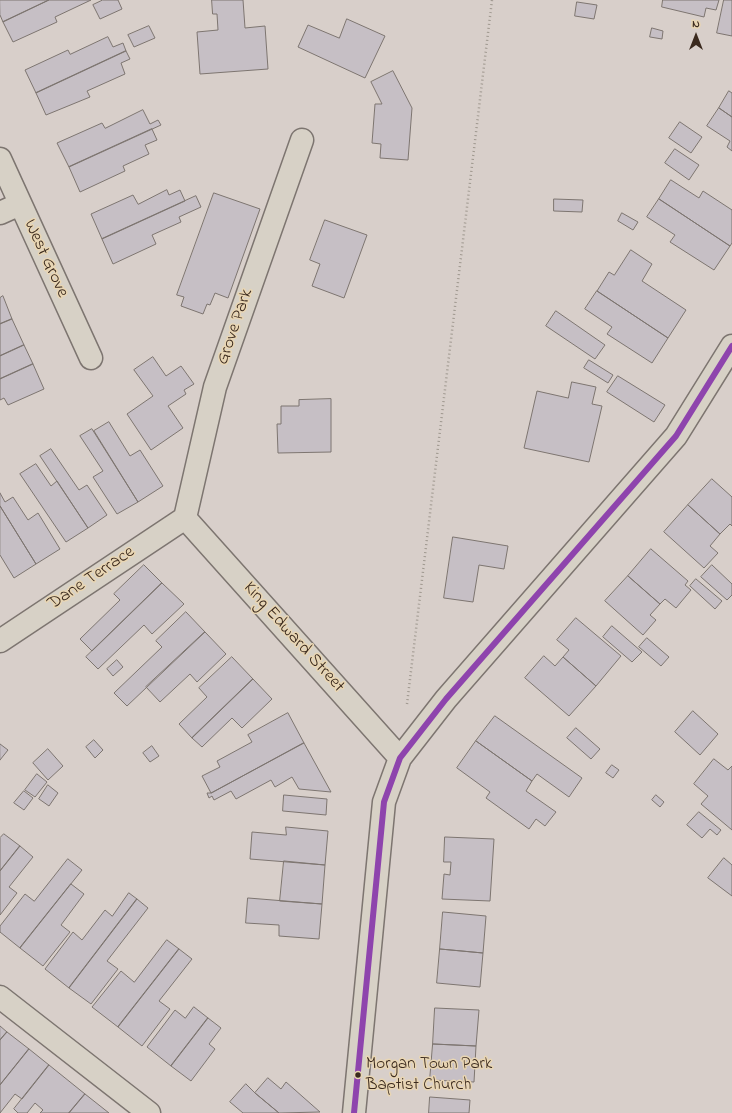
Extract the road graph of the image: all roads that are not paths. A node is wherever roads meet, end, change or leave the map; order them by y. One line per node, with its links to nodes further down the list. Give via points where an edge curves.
1 (302, 140): 7 (street, Grove Park, via 215,387)
2 (0, 159): 3 (street, West Grove)
3 (20, 204): 4 (street); 6 (street, West Grove)
4 (0, 213)
5 (732, 346): 9 (street, via 676,436 446,699)
6 (91, 358)
7 (185, 518): 8 (street, Dane Terrace); 9 (street, King Edward Street)
8 (0, 641)
9 (400, 758): 12 (street, via 384,802)
10 (0, 997): 11 (street)
11 (149, 1113)
12 (354, 1113)

